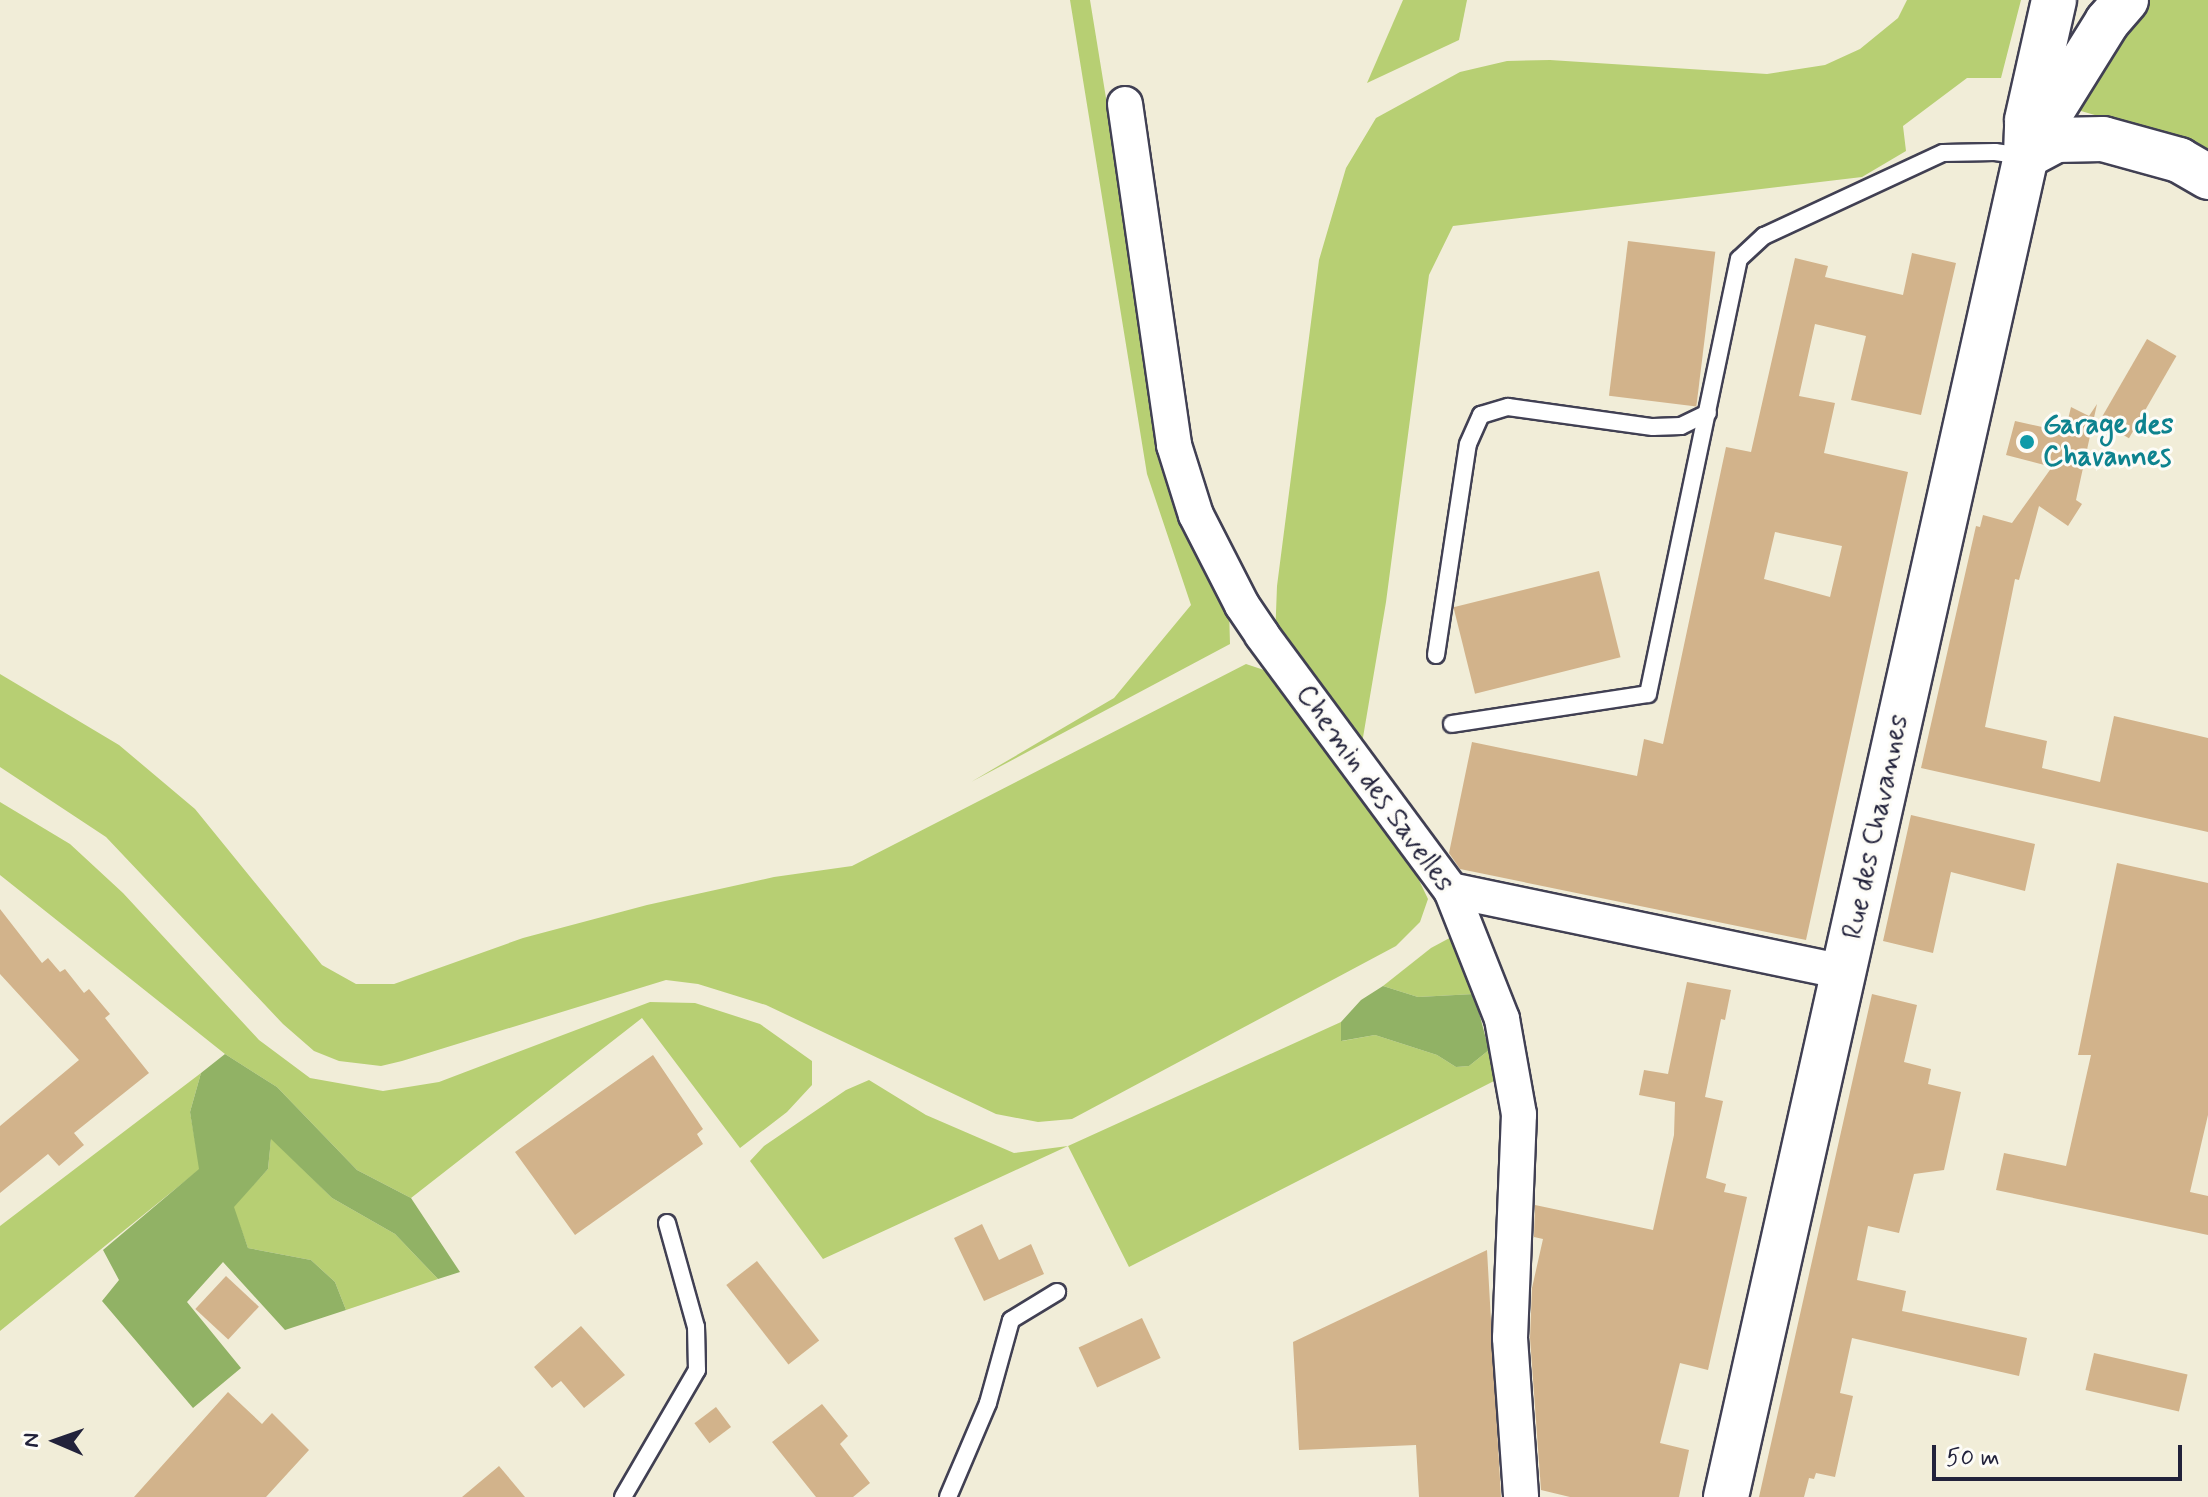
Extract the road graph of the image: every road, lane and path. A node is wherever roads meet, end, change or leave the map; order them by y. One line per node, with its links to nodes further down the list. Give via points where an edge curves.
1 (2054, 0): 4 (main road, via 2027,120)
2 (2126, 0): 4 (main road, via 2052,105)
3 (1125, 104): 9 (street, Chemin des Savelles, via 1174,445 1196,515 1255,625)
4 (2026, 156): 5 (main road, via 2056,140 2103,139 2179,160); 6 (lane, via 1943,153 1764,236 1739,259); 10 (main road, Rue des Chavannes)
5 (2208, 177)
6 (1708, 413): 7 (lane, via 1681,426 1653,427 1508,407 1481,415 1468,444); 8 (lane, via 1648,694)
7 (1436, 655)
8 (1452, 724)
9 (1451, 890): 10 (street); 15 (street, Chemin des Savelles, via 1502,1019 1519,1114 1510,1338)
10 (1845, 972): 16 (main road, Rue des Chavannes)
11 (667, 1223): 13 (lane, via 696,1327 697,1370)
12 (1057, 1292): 14 (lane, via 1011,1320 988,1403)
13 (623, 1497)
14 (948, 1497)
15 (1521, 1497)
16 (1726, 1497)

